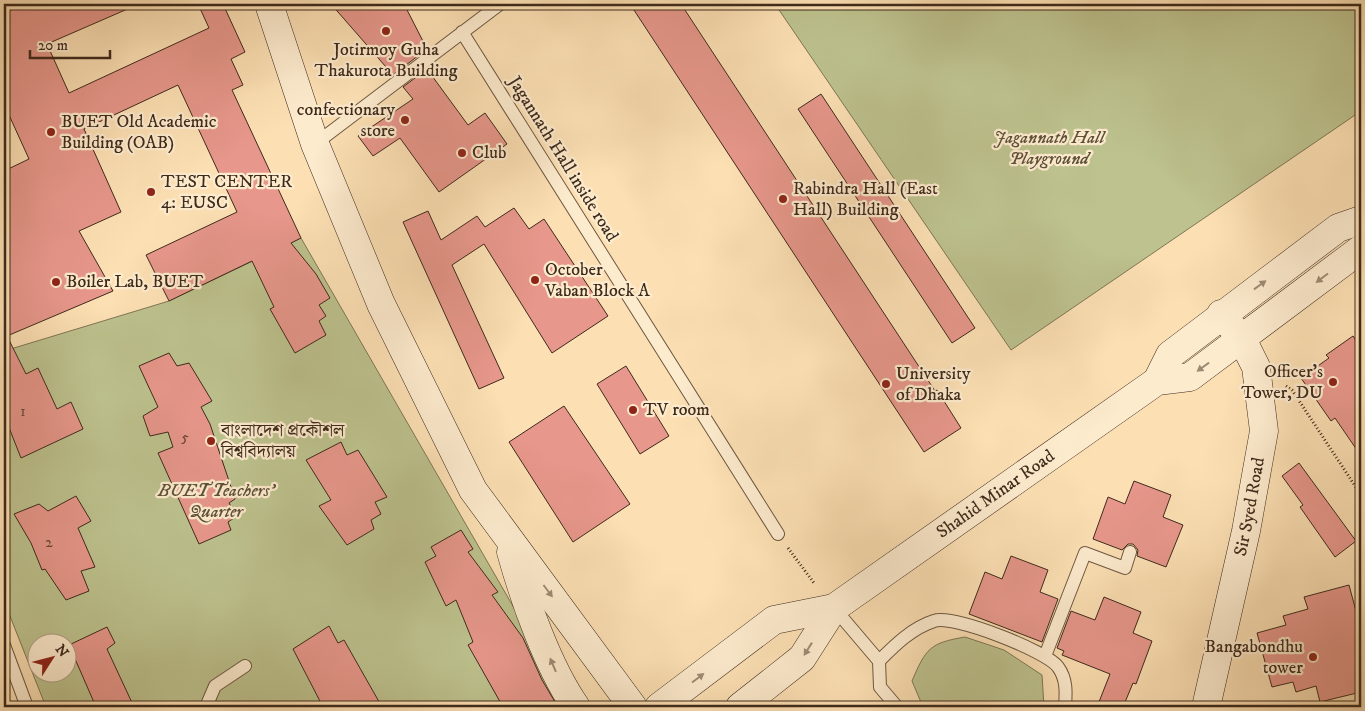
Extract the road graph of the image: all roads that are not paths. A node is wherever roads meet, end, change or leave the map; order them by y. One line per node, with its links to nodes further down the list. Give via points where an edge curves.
1 (268, 4): 4 (main road)
2 (500, 4): 3 (lane)
3 (462, 32): 4 (lane); 10 (lane, Jagannath Hall inside road)
4 (315, 144): 11 (main road, via 381,304 473,490)
5 (1361, 220): 7 (main road, Shahid Minar Road, one-way to 5, via 1338,228)
6 (1361, 249): 8 (main road, Shahid Minar Road, one-way to 8)
7 (1221, 314): 8 (main road, Sir Syed Road); 9 (main road, Shahid Minar Road, via 1170,355)
8 (1242, 339): 9 (main road, Shahid Minar Road, one-way to 9, via 1190,377); 26 (main road, Sir Syed Road, via 1256,367 1264,431 1246,531)
9 (1157, 381): 13 (main road, Shahid Minar Road)
10 (778, 534)
11 (507, 538): 20 (main road, one-way to 11, via 565,691 523,593); 21 (main road, one-way to 21)
12 (1130, 552): 15 (lane, via 1125,568 1085,553)
13 (834, 608): 16 (lane); 22 (main road, Shahid Minar Road, one-way to 13, via 774,620); 23 (main road, Shahid Minar Road, one-way to 23, via 802,658)
14 (4, 645): 18 (lane)
15 (1045, 656): 16 (lane, via 962,622 936,620 904,637); 25 (lane, via 1058,666 1066,686)
16 (879, 661): 24 (lane, via 880,687)
17 (245, 666): 19 (lane, via 215,686)
18 (27, 707)
19 (206, 707)
20 (576, 707)
21 (633, 707)
22 (659, 707)
23 (740, 707)
24 (897, 707)
25 (1065, 707)
26 (1206, 707)

